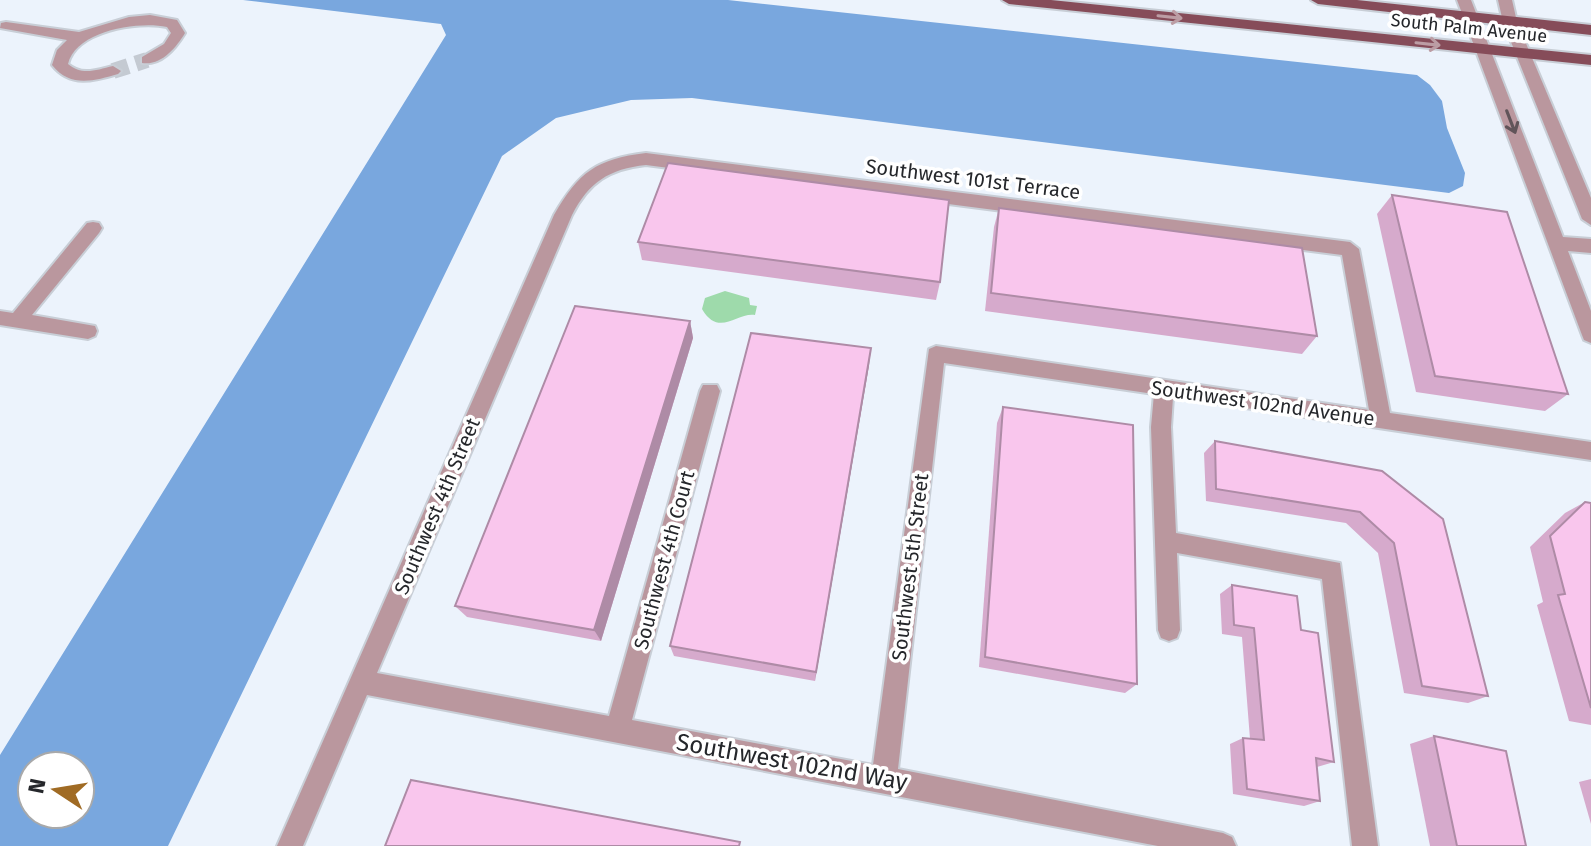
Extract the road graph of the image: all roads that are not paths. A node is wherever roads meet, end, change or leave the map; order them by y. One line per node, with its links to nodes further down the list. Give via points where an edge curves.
1 (1009, 0): 10 (main road, South Palm Avenue, one-way to 10)
2 (1318, 0): 5 (main road, South Palm Avenue)
3 (1464, 0): 5 (street)
4 (1505, 0): 6 (street)
5 (1472, 17): 6 (main road, South Palm Avenue); 10 (street)
6 (1510, 22): 8 (main road, South Palm Avenue); 11 (street)
7 (2, 28): 9 (street)
8 (1591, 30)
9 (80, 37): 12 (street, via 129,21 172,23 178,33 169,47); 14 (street, via 64,50 60,65 68,74 81,79)
10 (1483, 49): 11 (main road, South Palm Avenue); 18 (street, one-way to 18)
11 (1523, 53): 13 (main road, South Palm Avenue); 16 (street)
12 (147, 60)
13 (1591, 60)
14 (113, 71)
15 (594, 173): 26 (street, Southwest 101st Terrace, via 616,162 646,159 1350,249); 30 (street, Southwest 4th Street, via 576,190 563,215)
16 (1591, 219)
17 (93, 228): 20 (street)
18 (1556, 243): 19 (street); 22 (street)
19 (1591, 246)
20 (9, 319): 21 (street)
21 (88, 331)
22 (1591, 335)
23 (936, 354): 24 (street, Southwest 102nd Avenue); 32 (street, Southwest 5th Street)
24 (1164, 388): 26 (street, Southwest 102nd Avenue); 28 (street)
25 (710, 391): 31 (street, Southwest 4th Court)
26 (1381, 420): 27 (street, Southwest 102nd Avenue)
27 (1591, 451)
28 (1167, 541): 29 (street); 35 (street, via 1332,570)
29 (1169, 630)
30 (361, 682): 31 (street, Southwest 102nd Way); 33 (street, Southwest 4th Street)
31 (617, 730): 32 (street, Southwest 102nd Way)
32 (884, 779): 34 (street, Southwest 102nd Way)
33 (290, 846)
34 (1223, 846)
35 (1365, 846)

